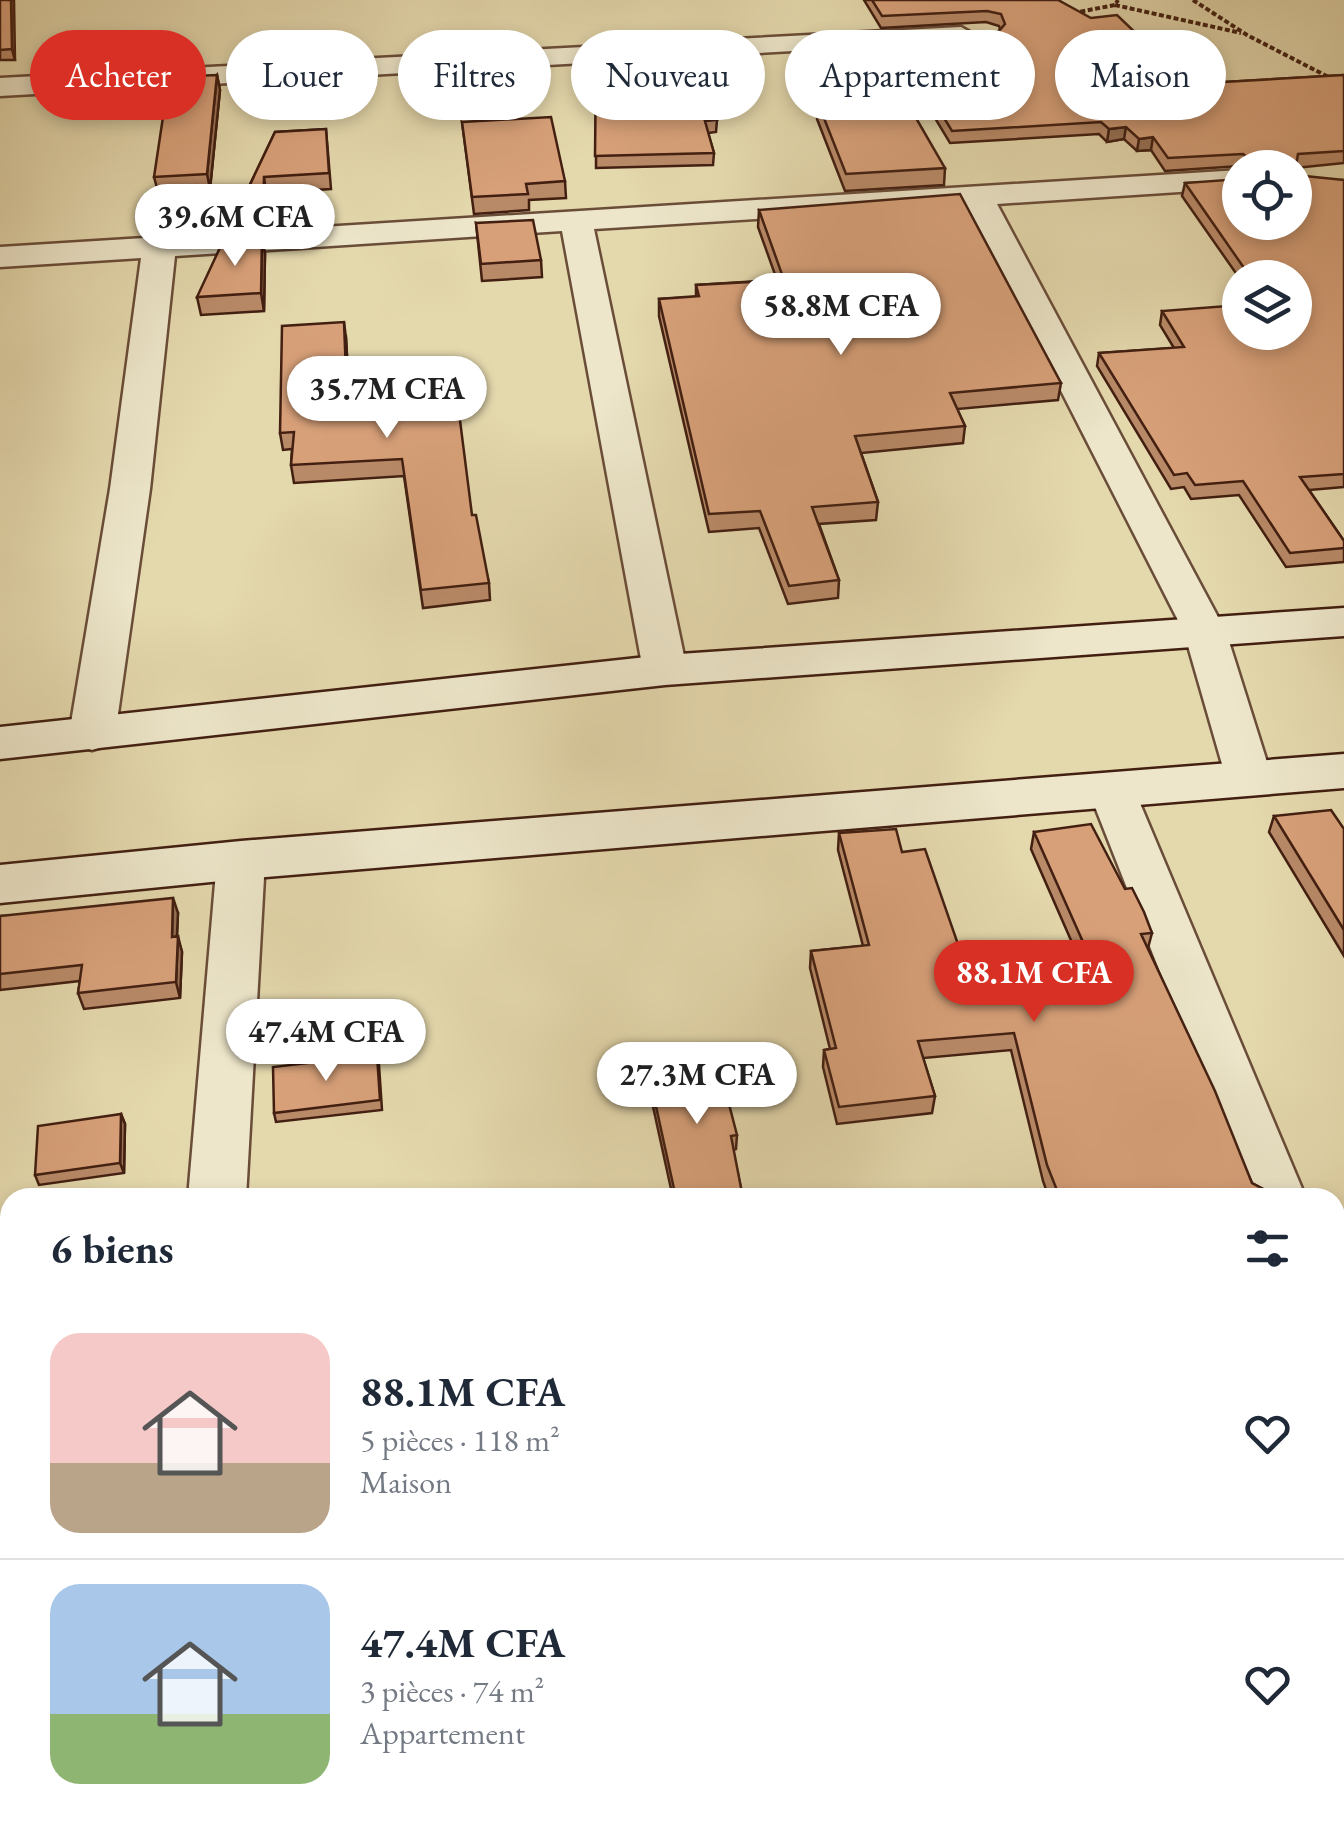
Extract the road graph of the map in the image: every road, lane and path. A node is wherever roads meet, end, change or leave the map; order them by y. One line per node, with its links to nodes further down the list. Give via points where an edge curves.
1 (1193, 0): 4 (path)
2 (1116, 3): 3 (path); 4 (path)
3 (1003, 30)
4 (1247, 35): 6 (path)
5 (785, 45): 7 (street)
6 (1344, 85)
7 (0, 88)
8 (1222, 180): 9 (street)
9 (977, 196): 10 (street); 14 (street)
10 (576, 219): 11 (street); 15 (street)
11 (160, 248): 12 (street); 16 (street)
12 (0, 258)
13 (1344, 622): 14 (street)
14 (1205, 632): 15 (street); 19 (street)
15 (664, 670): 16 (street)
16 (92, 736): 17 (street)
17 (0, 742)
18 (1344, 771): 19 (street)
19 (1249, 778): 20 (street)
20 (1111, 788): 21 (street); 24 (street)
21 (241, 860): 22 (street); 23 (street)
22 (0, 884)
23 (218, 1188)
24 (1274, 1188)

